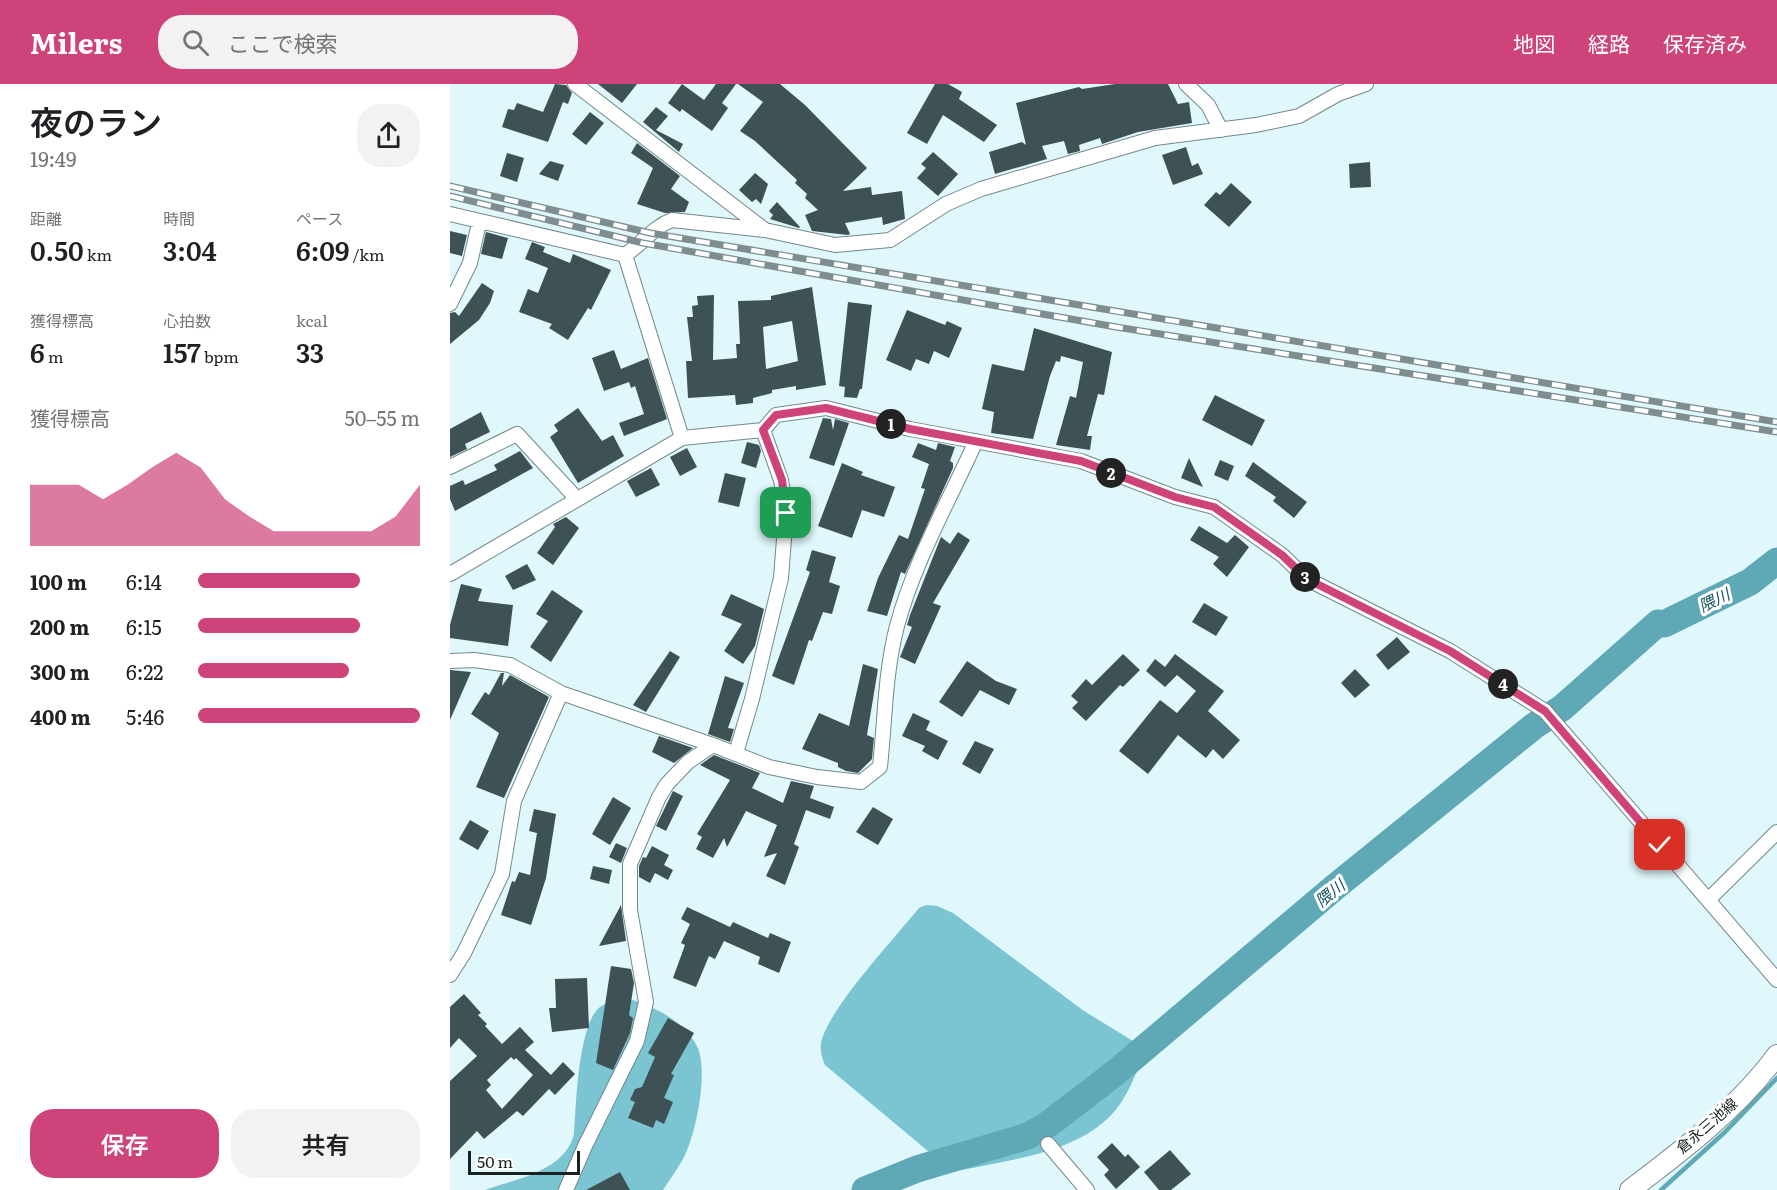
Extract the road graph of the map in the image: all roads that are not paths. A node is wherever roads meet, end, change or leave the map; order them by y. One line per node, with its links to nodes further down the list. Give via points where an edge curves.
1 (575, 84): 7 (street)
2 (1186, 84): 4 (street, via 1208,105)
3 (1366, 84): 4 (street, via 1338,94 1299,116)
4 (1221, 130): 7 (street, via 1155,138 981,189 946,204 890,240 835,245)
5 (450, 214): 6 (street)
6 (479, 223): 8 (street); 9 (street, via 470,263)
7 (765, 230): 8 (street, via 672,220)
8 (625, 255): 11 (street)
9 (450, 304)
10 (763, 430): 11 (street); 12 (street, via 776,415 826,408); 19 (street, via 782,480 786,513 782,567)
11 (682, 438): 14 (street)
12 (976, 441): 19 (street, via 897,626 888,673 880,767 861,782 850,781 768,767); 21 (street, via 1081,461 1175,497 1214,507 1282,555 1307,579 1450,651 1545,711)
13 (450, 468): 14 (street, via 517,434)
14 (577, 499): 15 (street)
15 (450, 574)
16 (450, 661): 17 (street, via 510,665)
17 (561, 693): 18 (street); 22 (street, via 514,801 502,874)
18 (713, 745): 19 (street); 26 (street, via 688,762 667,784 630,864 630,910 646,1002 637,1041)
19 (736, 753)
20 (1777, 832): 21 (street)
21 (1708, 900): 23 (street)
22 (450, 975)
23 (1777, 980)
24 (1777, 1055): 28 (main road, 倉永三池線, via 1732,1105)
25 (1048, 1143): 27 (street)
26 (566, 1190)
27 (1087, 1190)
28 (1630, 1190)

